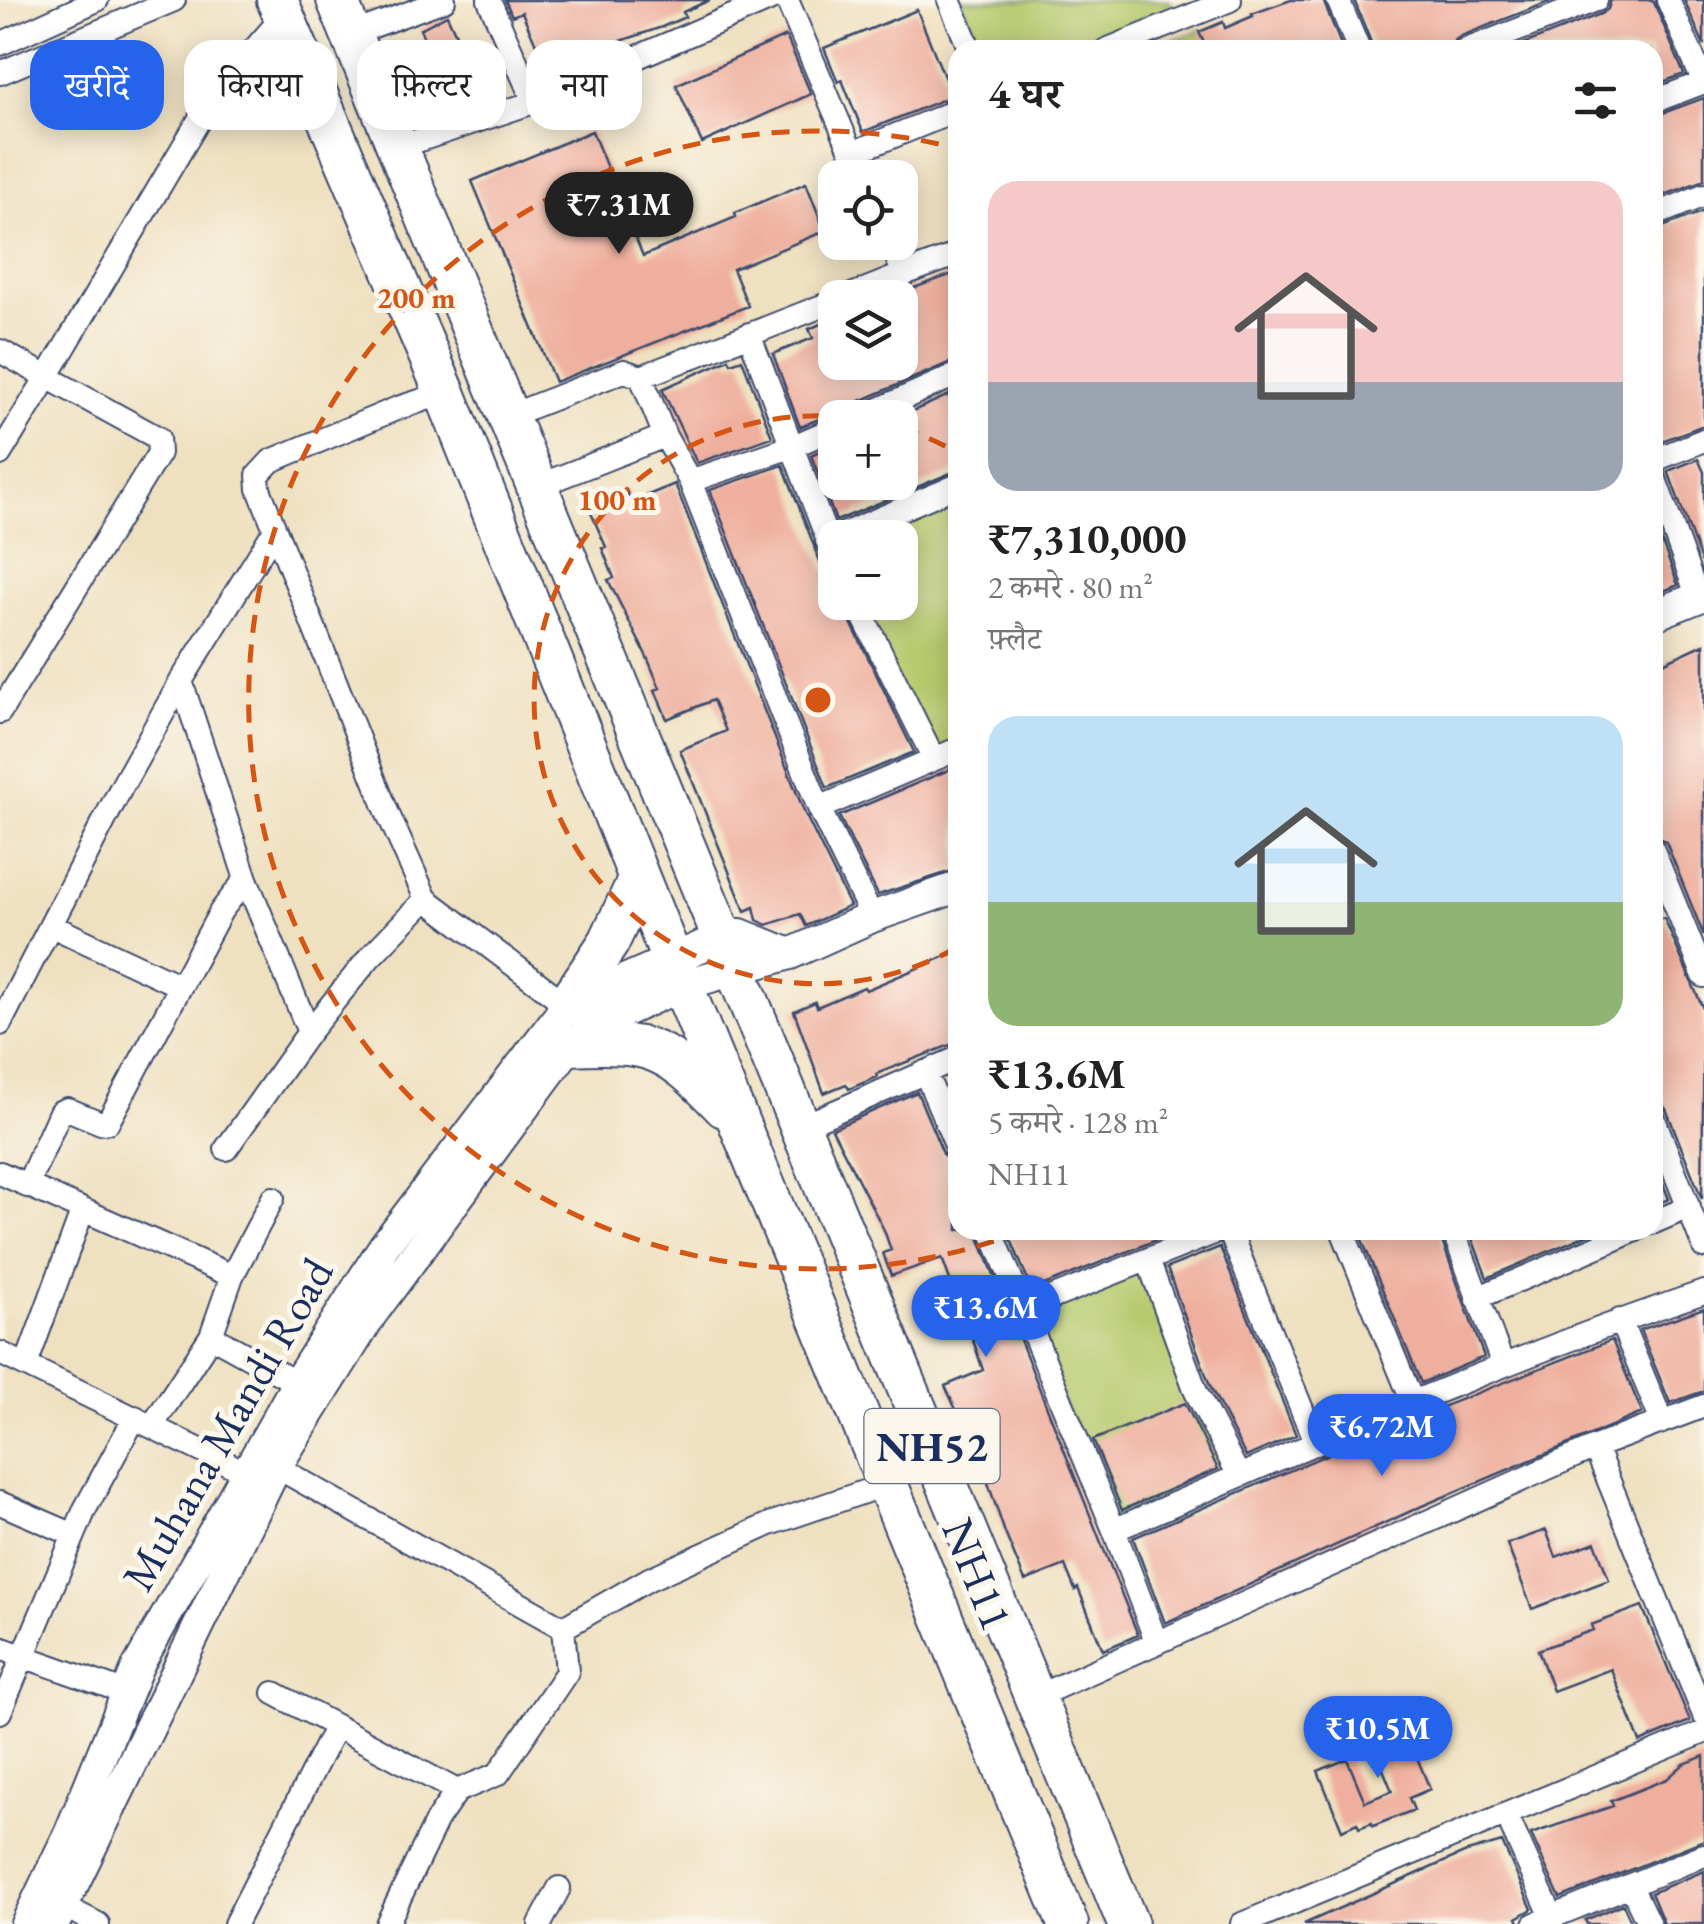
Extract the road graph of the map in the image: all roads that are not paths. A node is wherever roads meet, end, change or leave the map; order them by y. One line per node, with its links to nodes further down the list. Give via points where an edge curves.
1 (97, 0): 19 (street)
2 (174, 0): 21 (street)
3 (337, 0): 27 (highway, NH52)
4 (444, 0): 14 (street)
5 (489, 0): 23 (street)
6 (769, 0): 20 (street)
7 (786, 0): 28 (street)
8 (949, 0): 15 (street)
9 (1230, 0): 16 (street)
10 (1338, 0): 17 (street)
11 (1596, 0): 18 (street)
12 (1668, 0): 22 (street)
13 (280, 8): 39 (street, via 212,98); 42 (highway, NH52)
14 (362, 14): 27 (street)
15 (966, 40)
16 (1131, 40)
17 (1355, 40)
18 (1497, 40)
19 (0, 44)
20 (642, 55)
21 (3, 64)
22 (1704, 82): 24 (street)
23 (526, 84)
24 (1663, 98)
25 (526, 105): 27 (street)
26 (948, 114): 28 (street)
27 (406, 145): 44 (street); 74 (highway, NH52)
28 (852, 153): 29 (street)
29 (855, 160)
30 (1704, 195): 31 (street)
31 (1663, 212)
32 (948, 258): 34 (street)
33 (898, 260): 34 (street)
34 (904, 274): 35 (street)
35 (889, 280)
36 (818, 308): 37 (street)
37 (749, 334): 40 (street); 48 (street)
38 (0, 350): 39 (street)
39 (47, 377): 49 (street); 62 (street, via 158,438 159,453)
40 (641, 377): 44 (street, via 624,371); 45 (street)
41 (948, 378): 43 (street)
42 (446, 393): 57 (street, via 272,461 258,475); 67 (highway, NH52)
43 (900, 400)
44 (524, 410): 51 (street)
45 (665, 436): 51 (street); 52 (street)
46 (818, 436): 48 (street)
47 (1704, 440): 50 (street)
48 (791, 448): 52 (street); 55 (street)
49 (0, 454)
50 (1663, 457)
51 (553, 480): 74 (street)
52 (690, 482): 65 (street)
53 (948, 490): 56 (street)
54 (1663, 500): 58 (street)
55 (819, 520)
56 (890, 520)
57 (274, 531): 61 (street); 70 (street)
58 (1701, 597): 59 (street)
59 (1663, 612)
60 (865, 620): 64 (street)
61 (181, 681): 68 (street); 72 (street)
62 (0, 712)
63 (948, 753): 64 (street)
64 (934, 759): 65 (street)
65 (819, 808): 71 (street)
66 (1663, 871): 73 (street)
67 (639, 878): 75 (highway, NH52); 79 (highway)
68 (246, 879): 77 (street); 80 (street)
69 (948, 890): 71 (street)
70 (426, 899): 79 (street); 80 (street)
71 (872, 918): 74 (street, via 790,954)
72 (52, 926): 77 (street); 78 (street)
73 (1698, 943): 76 (street)
74 (738, 952): 75 (street); 83 (street); 149 (highway, NH52)
75 (677, 973): 79 (street); 84 (highway, NH11 / NH52)
76 (1704, 976)
77 (180, 986): 89 (street, via 108,1122 60,1112)
78 (0, 1024)
79 (568, 1025): 84 (highway, via 684,1066); 111 (street, Muhana Mandi Road, via 384,1246); 118 (street, via 372,1315)
80 (309, 1032): 86 (street)
81 (948, 1062): 82 (street)
82 (925, 1072): 83 (street); 85 (street)
83 (816, 1120): 130 (street)
84 (737, 1121): 120 (highway, NH11 / NH52)
85 (948, 1122)
86 (226, 1149)
87 (1663, 1151): 91 (street)
88 (0, 1174): 89 (street)
89 (27, 1186): 92 (street)
90 (272, 1198): 102 (street)
91 (1689, 1207): 93 (street); 100 (street)
92 (82, 1212): 102 (street); 109 (street)
93 (1663, 1218)
94 (997, 1240): 105 (street)
95 (1197, 1240): 101 (street)
96 (1234, 1240): 116 (street)
97 (1346, 1240): 112 (street)
98 (1456, 1240): 104 (street)
99 (1613, 1240): 104 (street)
100 (1704, 1247)
101 (1148, 1260): 105 (street); 119 (street, via 1196,1392)
102 (232, 1276): 107 (street)
103 (1704, 1292): 106 (street)
104 (1477, 1298): 110 (street)
105 (1024, 1309): 122 (street)
106 (1620, 1320): 110 (street); 115 (street)
107 (211, 1336): 111 (street); 114 (street)
108 (0, 1353): 109 (street)
109 (26, 1365): 114 (street)
110 (1504, 1366): 112 (street)
111 (296, 1383): 118 (street, Muhana Mandi Road)
112 (1413, 1403): 116 (street)
113 (1704, 1406): 115 (street)
114 (143, 1421): 118 (street); 123 (street)
115 (1662, 1422): 117 (street)
116 (1316, 1444): 119 (street)
117 (1595, 1447): 125 (street); 133 (street)
118 (260, 1465): 124 (street); 128 (street, Muhana Mandi Road); 129 (street)
119 (1239, 1476): 122 (street)
120 (886, 1484): 124 (street, via 770,1524 649,1579); 148 (highway, NH11 / NH52)
121 (0, 1503): 123 (street)
122 (1114, 1530): 125 (street)
123 (74, 1535): 127 (street)
124 (563, 1628): 136 (street, via 567,1672 498,1774)
125 (1156, 1641): 130 (street)
126 (0, 1648): 127 (street)
127 (25, 1657): 128 (street); 132 (street)
128 (133, 1680): 129 (street); 143 (street, Muhana Mandi Road)
129 (170, 1681): 141 (street)
130 (1051, 1690): 150 (street)
131 (274, 1693): 134 (street)
132 (0, 1712)
133 (1704, 1715)
134 (336, 1726): 136 (street); 145 (street)
135 (1704, 1732): 137 (street)
136 (457, 1791): 146 (street)
137 (1506, 1814): 142 (street); 151 (street)
138 (1704, 1856): 139 (street)
139 (1631, 1886): 142 (street); 152 (street)
140 (559, 1888): 147 (street)
141 (58, 1915): 144 (street)
142 (1543, 1920)
143 (26, 1924)
144 (98, 1924)
145 (235, 1924)
146 (387, 1924)
147 (540, 1924)
148 (1068, 1924)
149 (1128, 1924)
150 (1143, 1924)
151 (1242, 1924)
152 (1649, 1924)

